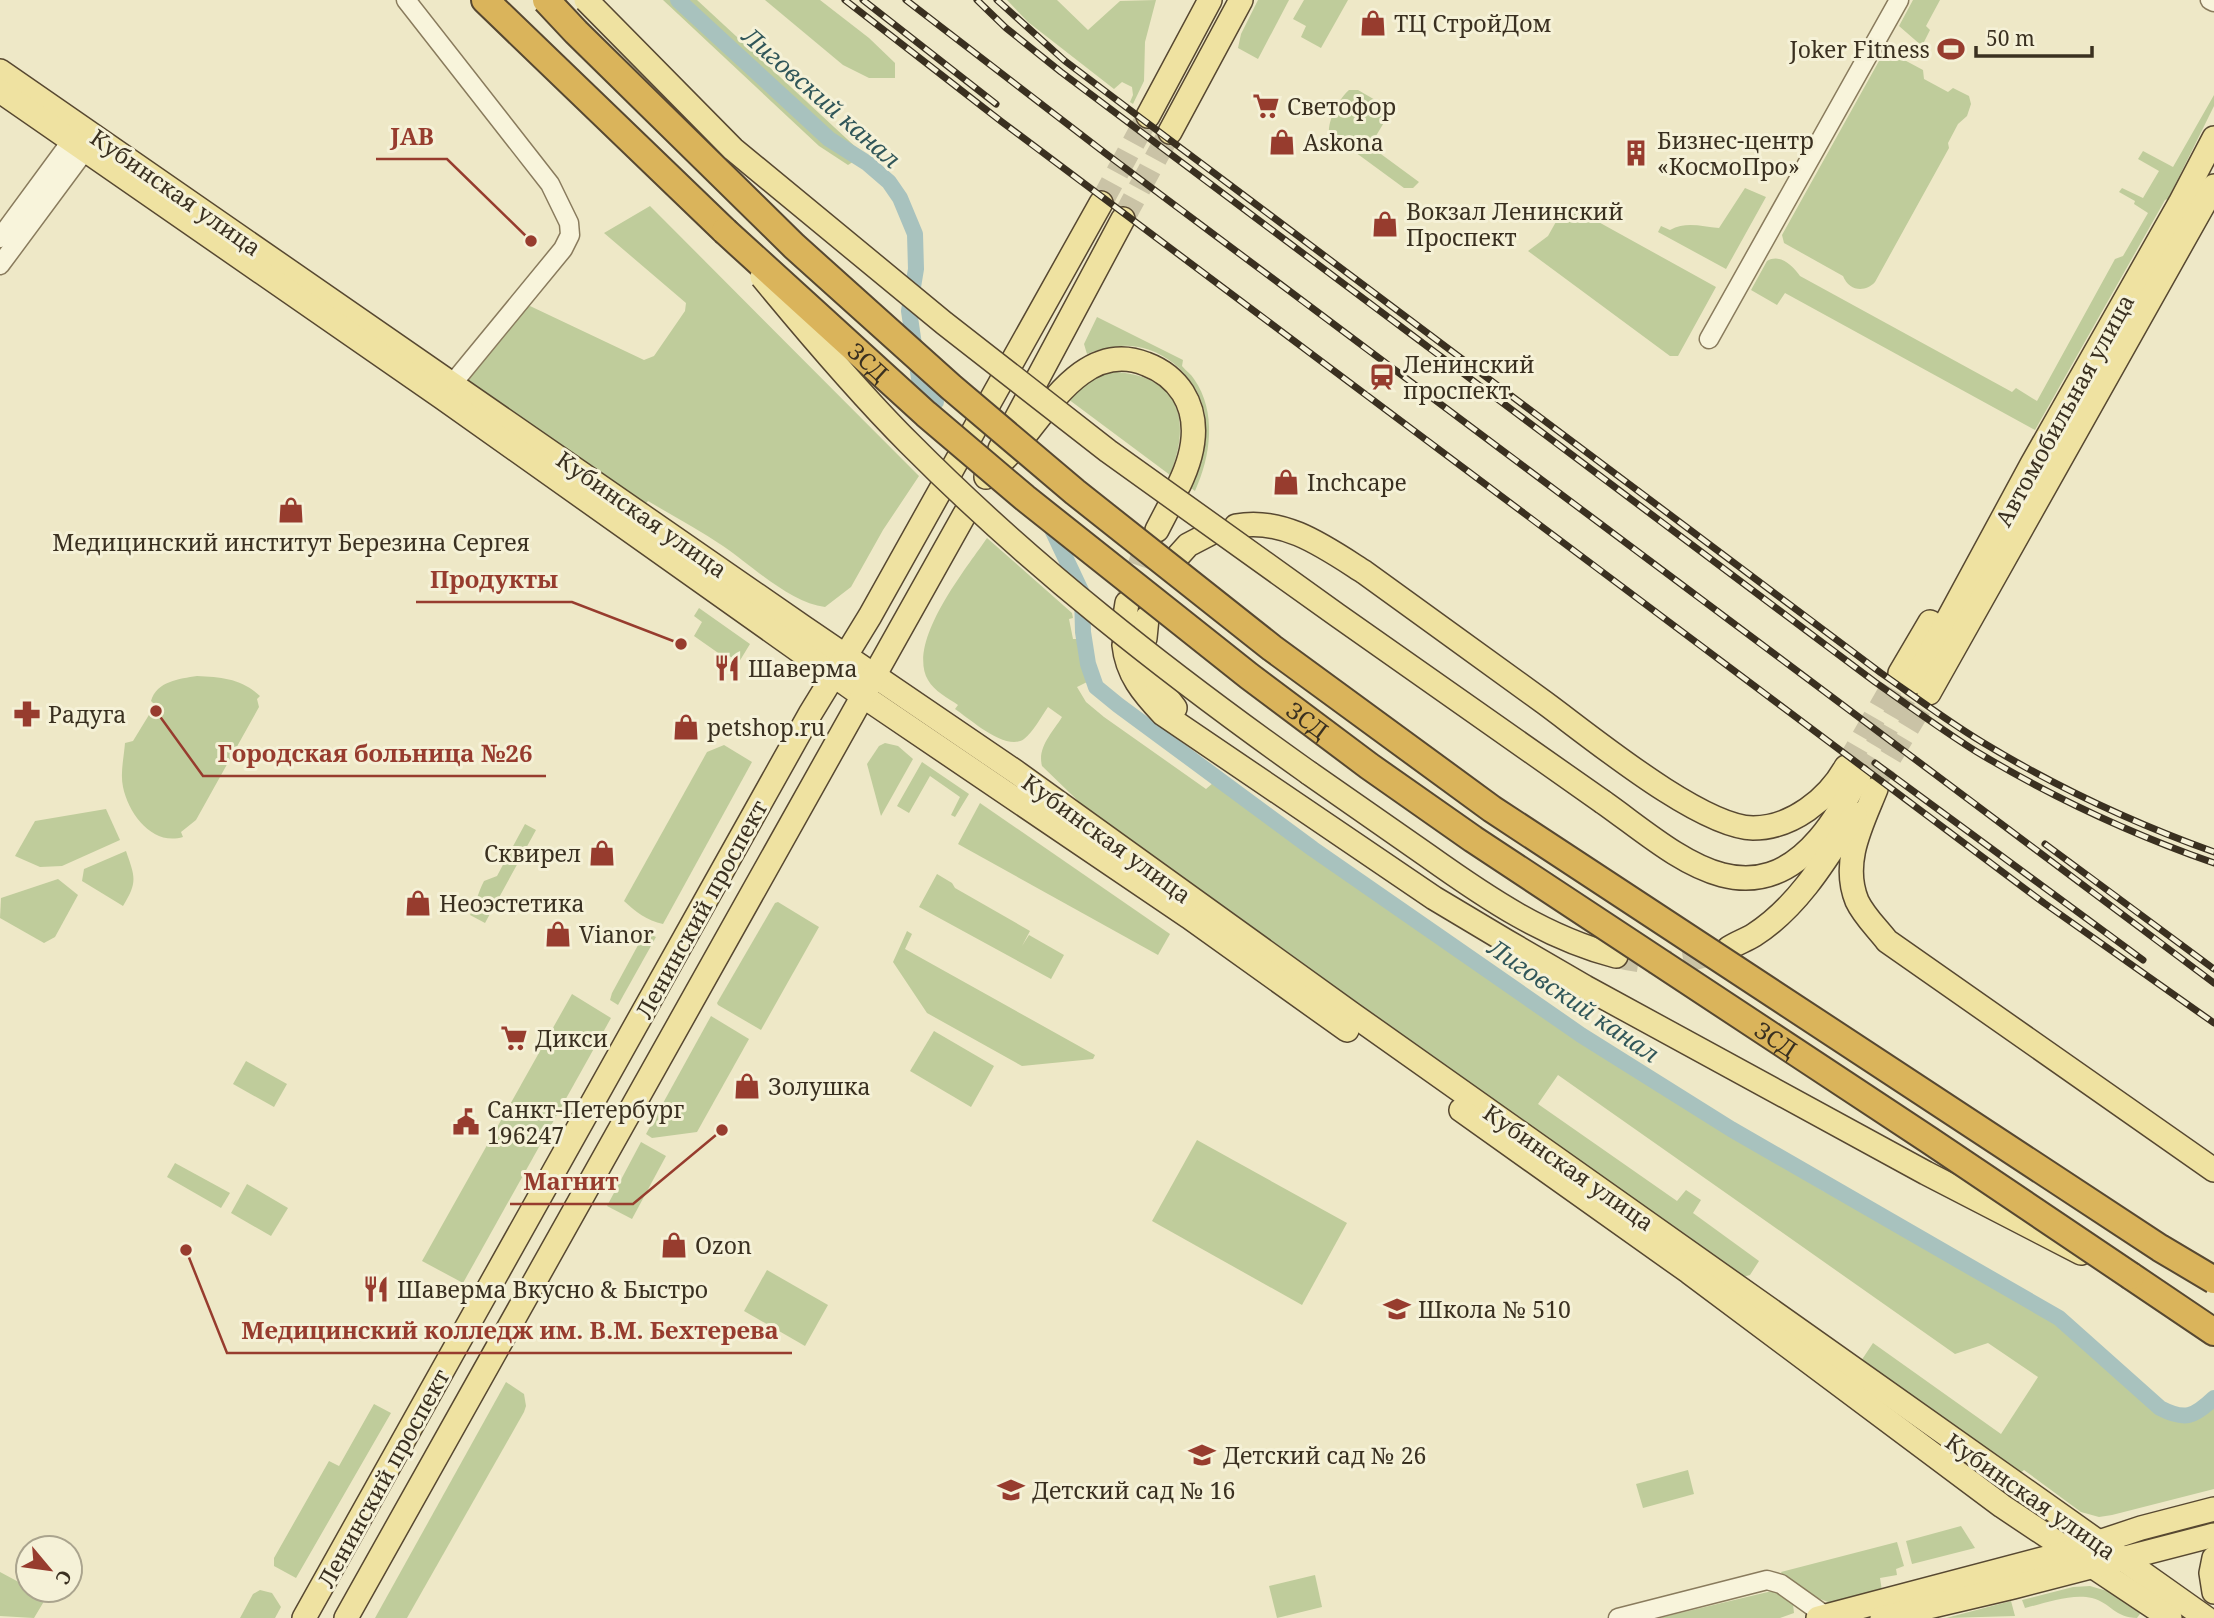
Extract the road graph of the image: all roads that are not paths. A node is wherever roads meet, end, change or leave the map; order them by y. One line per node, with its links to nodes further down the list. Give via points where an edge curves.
1 (406, 0): 22 (street, via 546,178 569,223 570,235 563,249)
2 (485, 0): 18 (highway, ЗСД)
3 (546, 0): 39 (highway, ЗСД, bridge, via 794,246 951,387 1272,648 1492,809)
4 (586, 0): 34 (main road, bridge, via 733,149 1108,451 1697,866 1730,878 1758,878 1777,872 1819,839)
5 (1210, 0): 10 (main road)
6 (1241, 0): 11 (main road)
7 (1899, 0): 21 (street)
8 (0, 71): 13 (main road, Кубинская улица)
9 (0, 91): 13 (main road, Кубинская улица)
10 (1148, 116)
11 (1170, 132)
12 (2214, 138): 16 (main road, Автомобильная улица)
13 (82, 140): 19 (street); 20 (street); 22 (main road, Кубинская улица); 30 (main road, Кубинская улица)
14 (2214, 186): 16 (main road, Автомобильная улица)
15 (1101, 203): 30 (main road, Ленинский проспект)
16 (2190, 208): 16 (main road, Автомобильная улица, via 1914,682 1933,618)
17 (1123, 219): 25 (main road, via 986,477 1064,387 1094,366 1126,359 1158,368 1171,378 1188,404 1194,447)
18 (725, 231): 36 (main road, bridge, via 908,442 980,511 1152,658 1488,897 1583,948); 38 (highway, ЗСД, bridge, via 1025,498 1369,766)
19 (0, 238)
20 (0, 265)
21 (1709, 340)
22 (453, 383): 30 (main road, Кубинская улица)
23 (966, 512): 31 (main road, Ленинский проспект)
24 (1236, 526): 34 (main road, via 1279,527 1337,555 1651,780 1712,818 1752,828 1781,823 1804,813 1829,790)
25 (1157, 530)
26 (1211, 533): 27 (main road)
27 (1179, 555)
28 (1133, 625): 33 (main road, via 1126,662 1134,679 1163,714)
29 (1150, 665): 33 (main road, via 1159,687)
30 (839, 666): 31 (main road, Кубинская улица); 32 (main road, Кубинская улица); 50 (main road, Ленинский проспект)
31 (874, 675): 32 (main road, Ленинский проспект); 43 (main road, Кубинская улица)
32 (863, 696): 44 (main road, Кубинская улица, via 1189,917 1474,1119); 51 (main road, Ленинский проспект)
33 (1199, 738): 38 (main road, bridge, via 1434,898 1585,987 1913,1167)
34 (1864, 779): 35 (main road, via 1807,886 1755,934); 37 (main road, via 1850,872 1857,901 1887,941)
35 (1730, 948)
36 (1616, 956)
37 (2214, 1170)
38 (2131, 1276): 40 (highway, ЗСД)
39 (2214, 1280)
40 (2214, 1332)
41 (2214, 1508): 43 (main road)
42 (2214, 1535): 46 (main road)
43 (2099, 1544): 44 (main road); 46 (main road, Кубинская улица)
44 (2069, 1552): 47 (main road, Кубинская улица); 49 (main road)
45 (2214, 1558): 48 (main road)
46 (2121, 1559): 47 (main road); 55 (main road, Кубинская улица)
47 (2091, 1567): 53 (main road); 54 (main road, Кубинская улица)
48 (2214, 1592)
49 (1822, 1617): 52 (street, via 1781,1584 1767,1580)
50 (304, 1618)
51 (346, 1618)
52 (1618, 1618)
53 (1882, 1618)
54 (2169, 1618)
55 (2206, 1618)

